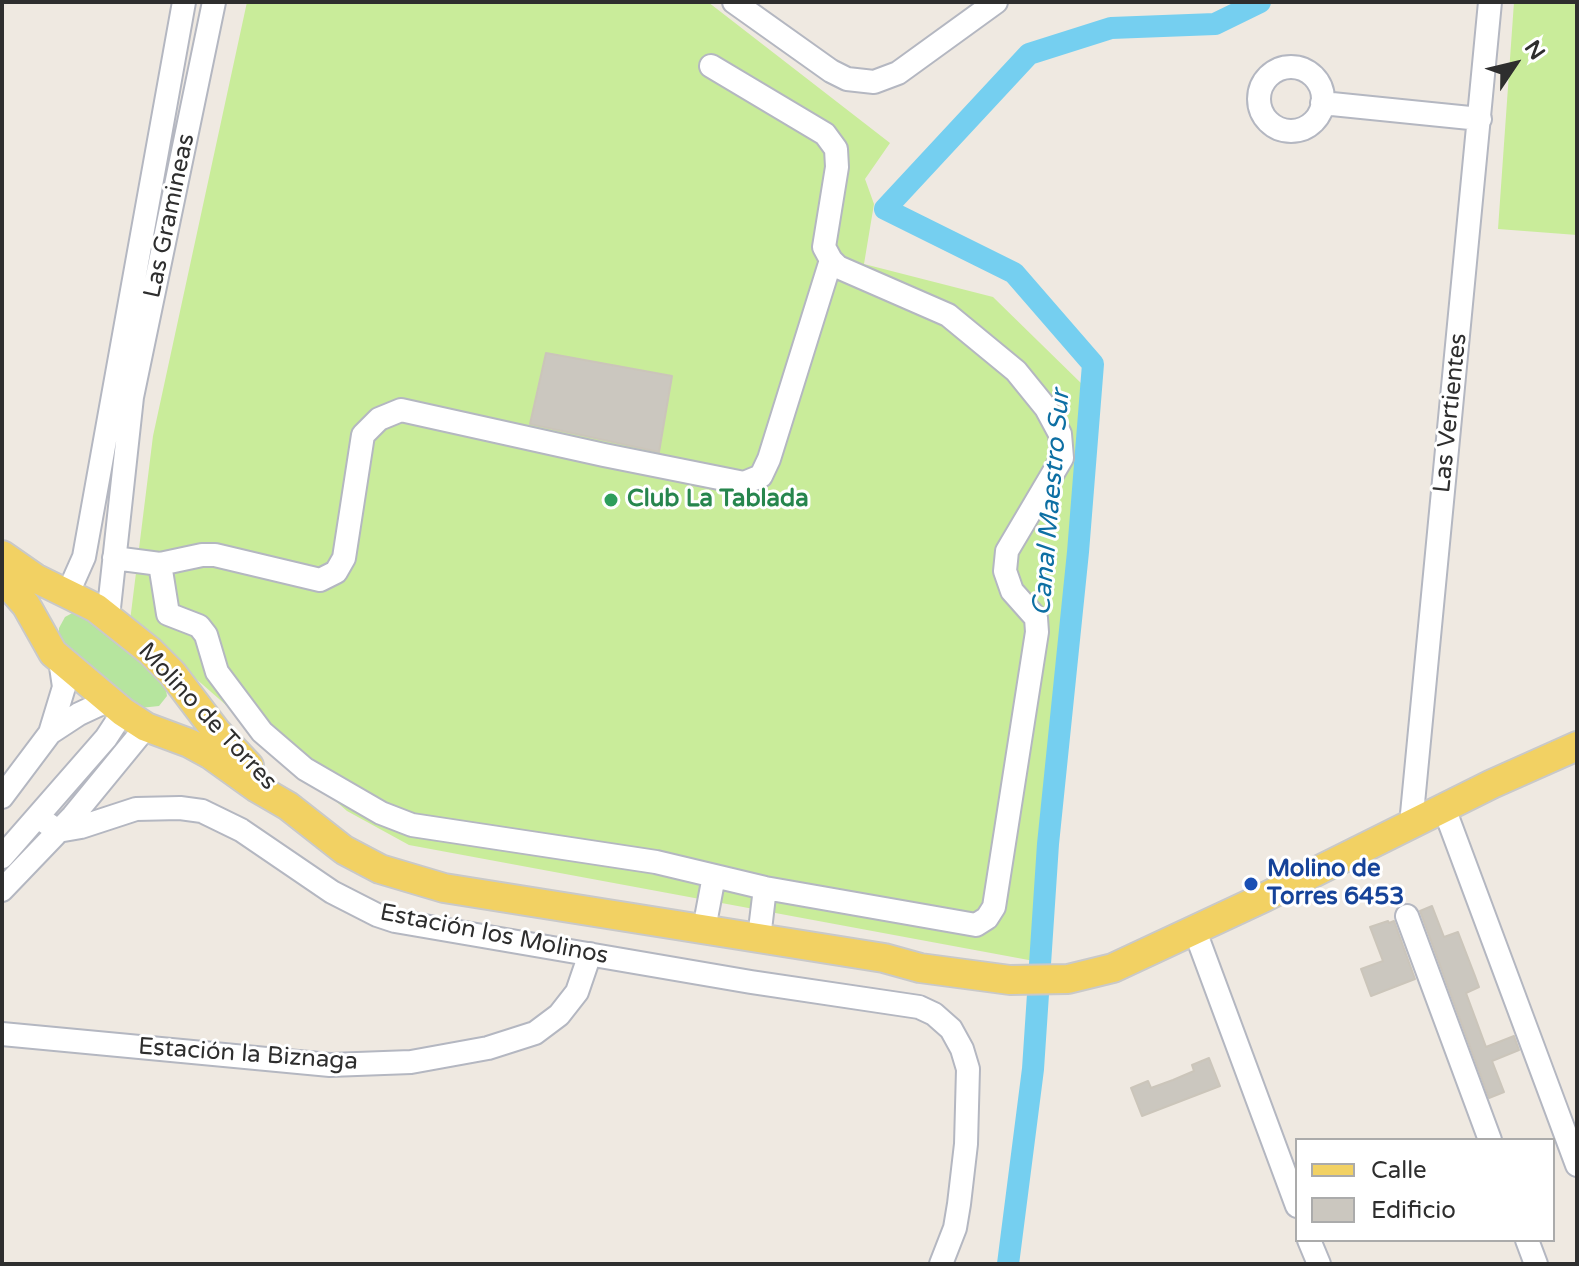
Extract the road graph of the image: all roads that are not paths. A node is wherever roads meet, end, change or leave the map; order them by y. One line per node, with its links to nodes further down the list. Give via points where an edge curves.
1 (184, 2): 10 (street, Las Gramineas)
2 (214, 2): 10 (street, Las Gramineas, via 132,397)
3 (734, 2): 4 (street, via 831,71 874,82 898,73)
4 (996, 2)
5 (1490, 2): 8 (street, Las Vertientes)
6 (711, 66): 9 (street, via 825,134 836,149 824,247)
7 (1322, 103): 8 (street)
8 (1480, 119): 26 (street, Las Vertientes)
9 (831, 260): 13 (street, via 761,476 744,483 401,410 379,419 363,435 344,558 336,572 320,580 215,555); 30 (street, via 948,315 1016,371 1060,434 1062,458 1007,551 1005,571 1012,591 1036,618 1037,632 994,907 987,918 976,925)
10 (118, 429): 12 (street, via 123,469); 15 (street, via 101,467 84,557)
11 (2, 555): 15 (main road, Molino de Torres)
12 (114, 558): 13 (street); 16 (street)
13 (160, 564): 29 (street, via 168,614 199,626 217,672 262,732 342,792 412,825 656,862)
14 (2, 578): 17 (main road, Molino de Torres, via 26,605)
15 (68, 593): 16 (main road, Molino de Torres); 17 (main road, via 45,626)
16 (108, 617): 18 (main road, Molino de Torres)
17 (55, 654): 19 (main road, Molino de Torres); 20 (street, via 64,687)
18 (172, 673): 19 (main road, via 179,689 175,705 164,717); 23 (main road, Molino de Torres, via 216,731)
19 (126, 713): 20 (street, via 79,714); 23 (main road, Molino de Torres, via 211,755); 25 (street); 27 (street)
20 (50, 733): 22 (street)
21 (1577, 746): 24 (main road, Molino de Torres)
22 (2, 797)
23 (288, 806): 32 (main road, Molino de Torres, via 344,850 400,877)
24 (1444, 808): 26 (main road, Molino de Torres); 41 (street)
25 (38, 817): 27 (street); 28 (street)
26 (1411, 824): 35 (main road, Molino de Torres)
27 (58, 831): 31 (street); 37 (street, Estación los Molinos, via 136,809 202,811 377,915)
28 (2, 857)
29 (714, 876): 30 (street); 34 (street)
30 (765, 888): 36 (street)
31 (2, 890)
32 (588, 913): 34 (main road, Molino de Torres); 38 (main road, Molino de Torres, via 882,968)
33 (1407, 916): 40 (street)
34 (704, 929): 36 (main road, Molino de Torres)
35 (1195, 931): 38 (main road, Molino de Torres, via 1099,973 1051,980); 42 (street)
36 (759, 938): 38 (main road, Molino de Torres)
37 (590, 954): 39 (street, Estación la Biznaga, via 577,992 535,1033 411,1062 330,1065); 44 (street, Estación los Molinos, via 919,1007 951,1029 968,1069 969,1090 959,1204)
38 (920, 968)
39 (2, 1034)
40 (1489, 1138)
41 (1577, 1165)
42 (1295, 1201)
43 (1528, 1242): 45 (street)
44 (941, 1264)
45 (1536, 1264)

